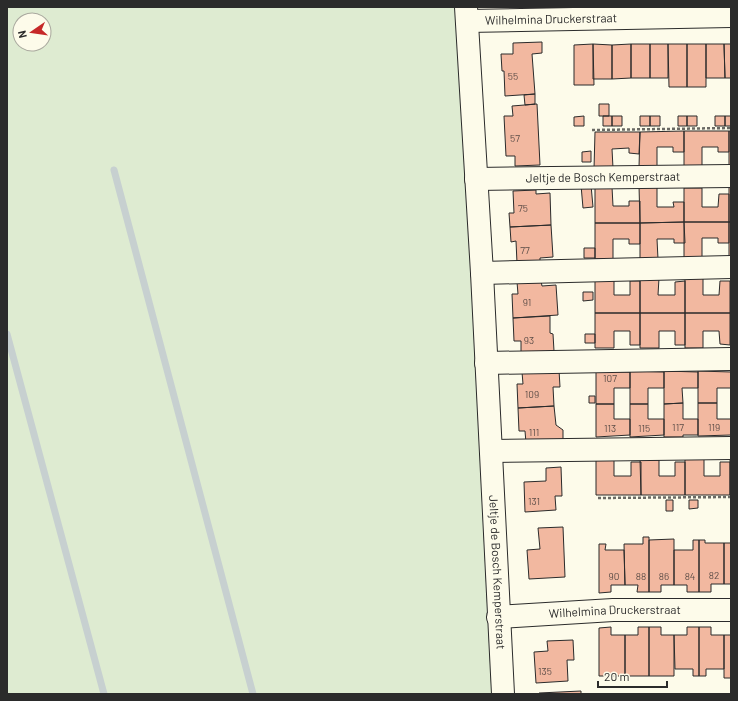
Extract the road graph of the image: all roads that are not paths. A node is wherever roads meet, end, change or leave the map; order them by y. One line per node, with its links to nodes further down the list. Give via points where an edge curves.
1 (467, 14): 2 (street, Wilhelmina Druckerstraat); 4 (street, Jeltje de Bosch Kemperstraat)
2 (731, 16)
3 (731, 176): 4 (street, Jeltje de Bosch Kemperstraat)
4 (476, 179): 6 (street, Jeltje de Bosch Kemperstraat)
5 (731, 267): 6 (street)
6 (482, 273): 8 (street, Jeltje de Bosch Kemperstraat)
7 (731, 359): 8 (street)
8 (486, 362): 10 (street, Jeltje de Bosch Kemperstraat)
9 (731, 448): 10 (street)
10 (491, 451): 12 (street, Jeltje de Bosch Kemperstraat)
11 (731, 610): 12 (street, Wilhelmina Druckerstraat, via 612,610)
12 (498, 617): 13 (street, Jeltje de Bosch Kemperstraat)
13 (503, 694)

